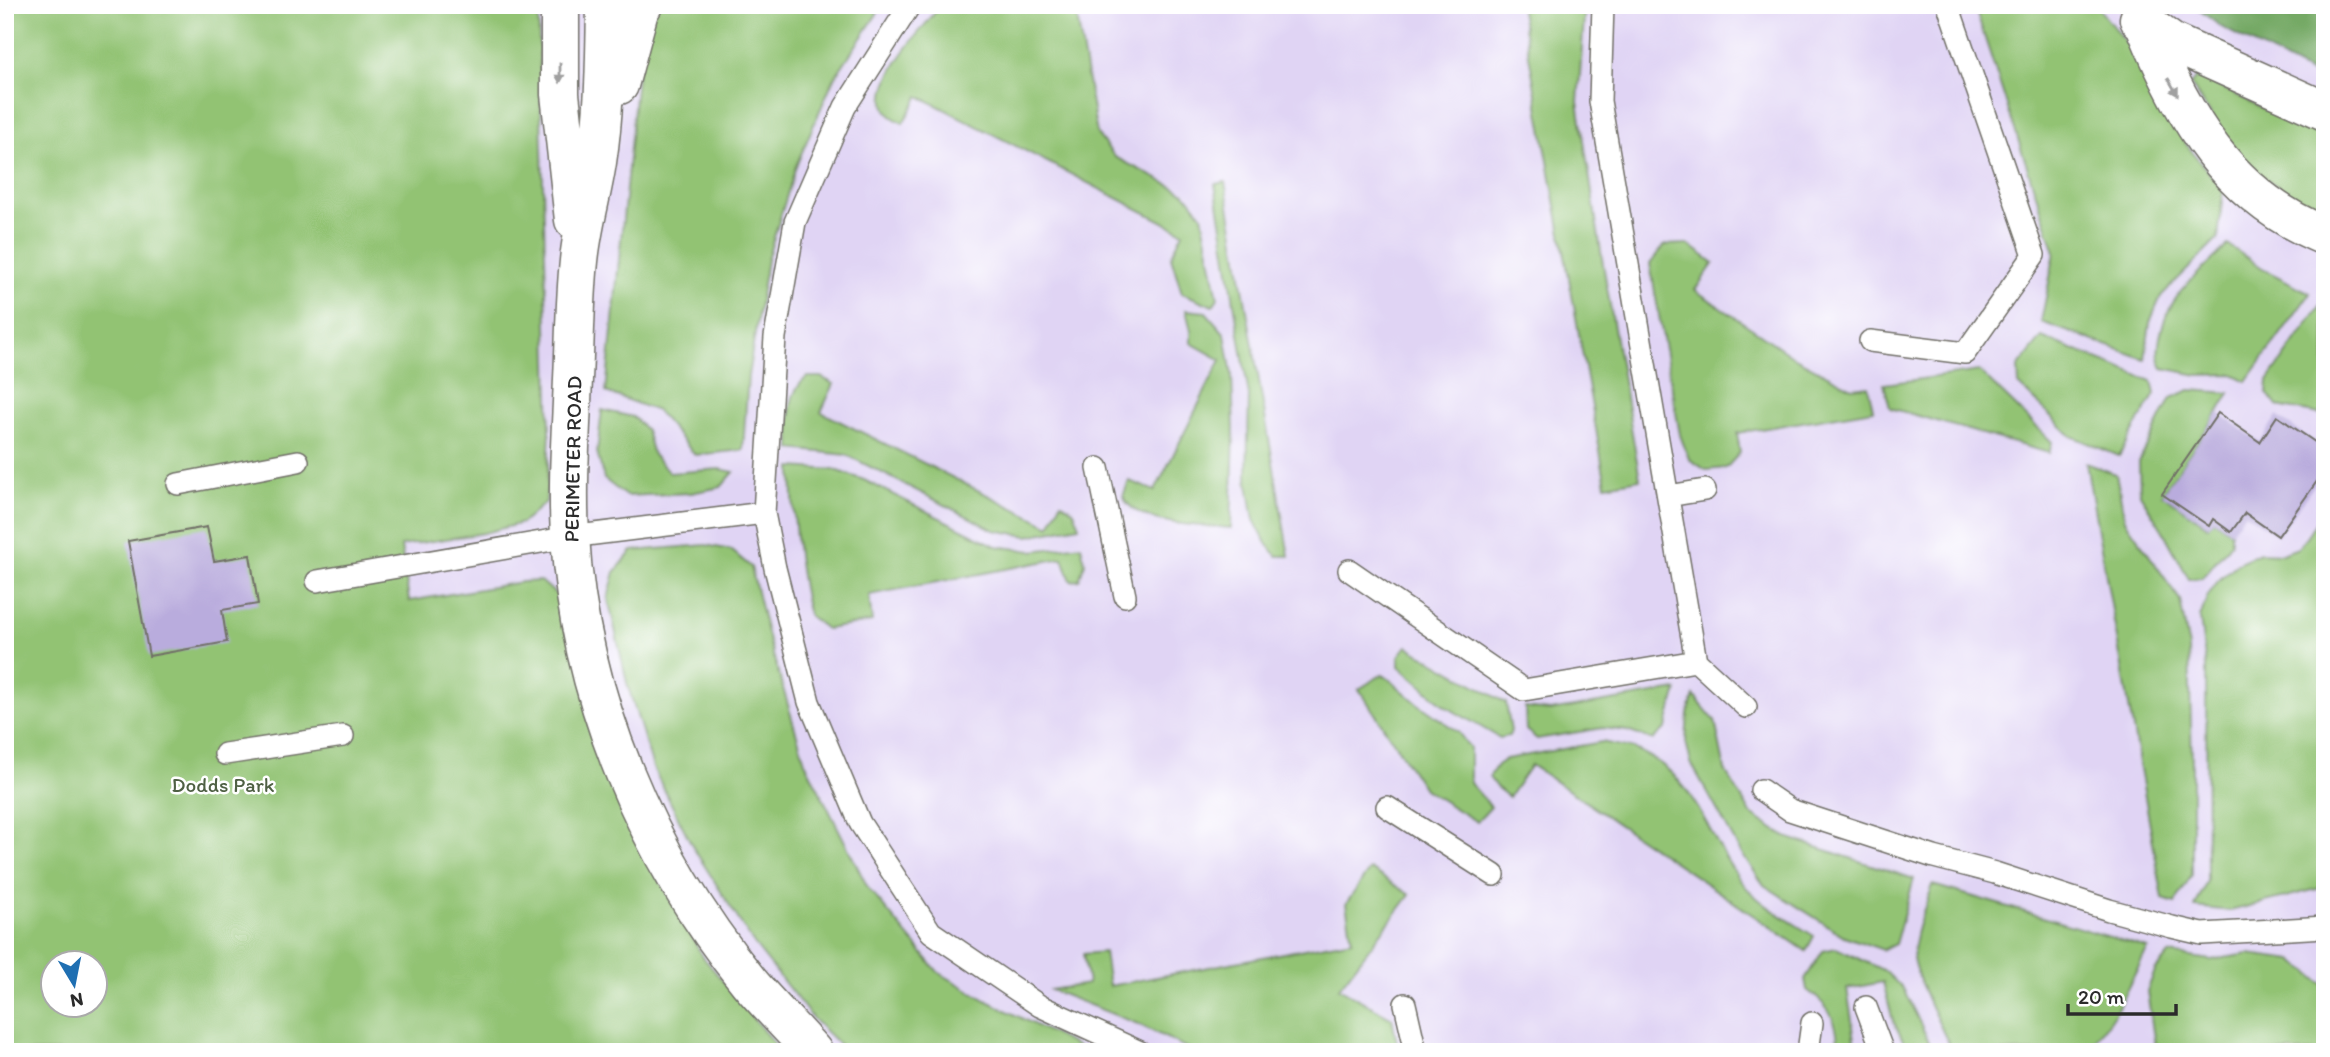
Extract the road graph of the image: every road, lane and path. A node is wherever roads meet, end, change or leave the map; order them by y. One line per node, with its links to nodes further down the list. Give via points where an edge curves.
1 (560, 5): 11 (street, PERIMETER ROAD, one-way to 11, via 560,94)
2 (606, 5): 9 (street, PERIMETER ROAD)
3 (643, 5): 9 (street)
4 (910, 5): 18 (lane, via 845,107 795,222 775,337)
5 (1603, 5): 17 (lane, via 1600,101)
6 (1949, 8): 12 (lane, via 2034,254 1965,353)
7 (2136, 15): 8 (street, via 2171,42); 10 (street, one-way to 10, via 2196,128 2226,169 2277,210)
8 (2325, 111)
9 (597, 161): 11 (street, PERIMETER ROAD)
10 (2325, 236)
11 (579, 260): 19 (street, PERIMETER ROAD)
12 (1870, 341)
13 (298, 461): 15 (lane)
14 (1098, 468): 22 (lane)
15 (178, 484)
16 (1705, 490): 17 (lane)
17 (1668, 496): 23 (lane)
18 (764, 513): 19 (lane); 35 (lane, via 809,702 860,823 931,932 1040,1006)
19 (570, 537): 21 (lane); 34 (street, PERIMETER ROAD, via 590,667 633,791 705,923 749,982)
20 (1349, 570): 23 (lane, via 1524,690)
21 (317, 581)
22 (1125, 596)
23 (1696, 661): 24 (lane)
24 (1746, 707)
25 (343, 736): 26 (lane)
26 (225, 754)
27 (1761, 790): 30 (lane, via 1790,810 1865,835 2202,934)
28 (1387, 807): 29 (lane)
29 (1494, 875)
30 (2325, 927)
31 (1405, 1004): 36 (lane)
32 (1866, 1007): 38 (lane)
33 (1812, 1023): 37 (lane)
34 (813, 1052)
35 (1140, 1052)
36 (1416, 1052)
37 (1808, 1052)
38 (1883, 1052)

